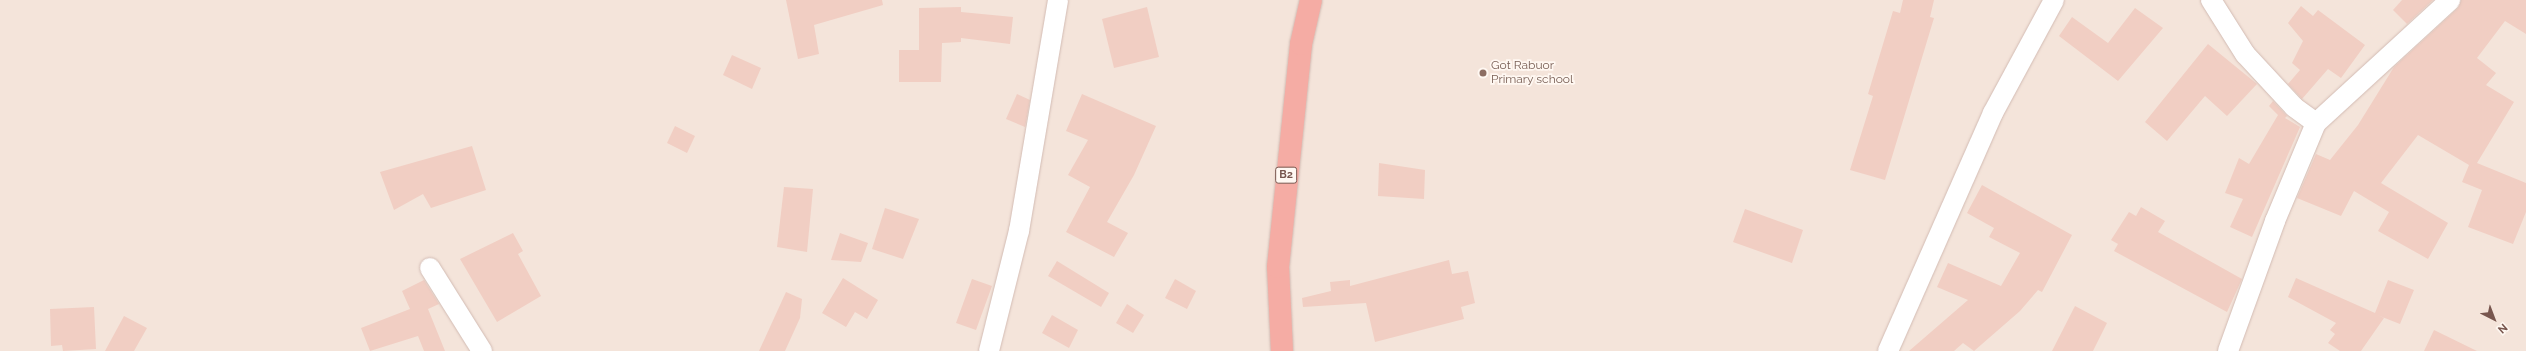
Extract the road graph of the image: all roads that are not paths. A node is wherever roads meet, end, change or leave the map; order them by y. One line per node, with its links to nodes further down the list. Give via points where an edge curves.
1 (1058, 0): 9 (street, via 1019,231)
2 (1311, 0): 10 (highway, B2, via 1301,44 1278,267)
3 (2054, 0): 11 (street, via 1993,112)
4 (2211, 0): 6 (street, via 2246,54 2294,107)
5 (2450, 0): 6 (street)
6 (2316, 123): 12 (street, via 2275,221)
7 (430, 268): 8 (street)
8 (482, 351)
9 (989, 351)
10 (1282, 351)
11 (1888, 351)
12 (2228, 351)

